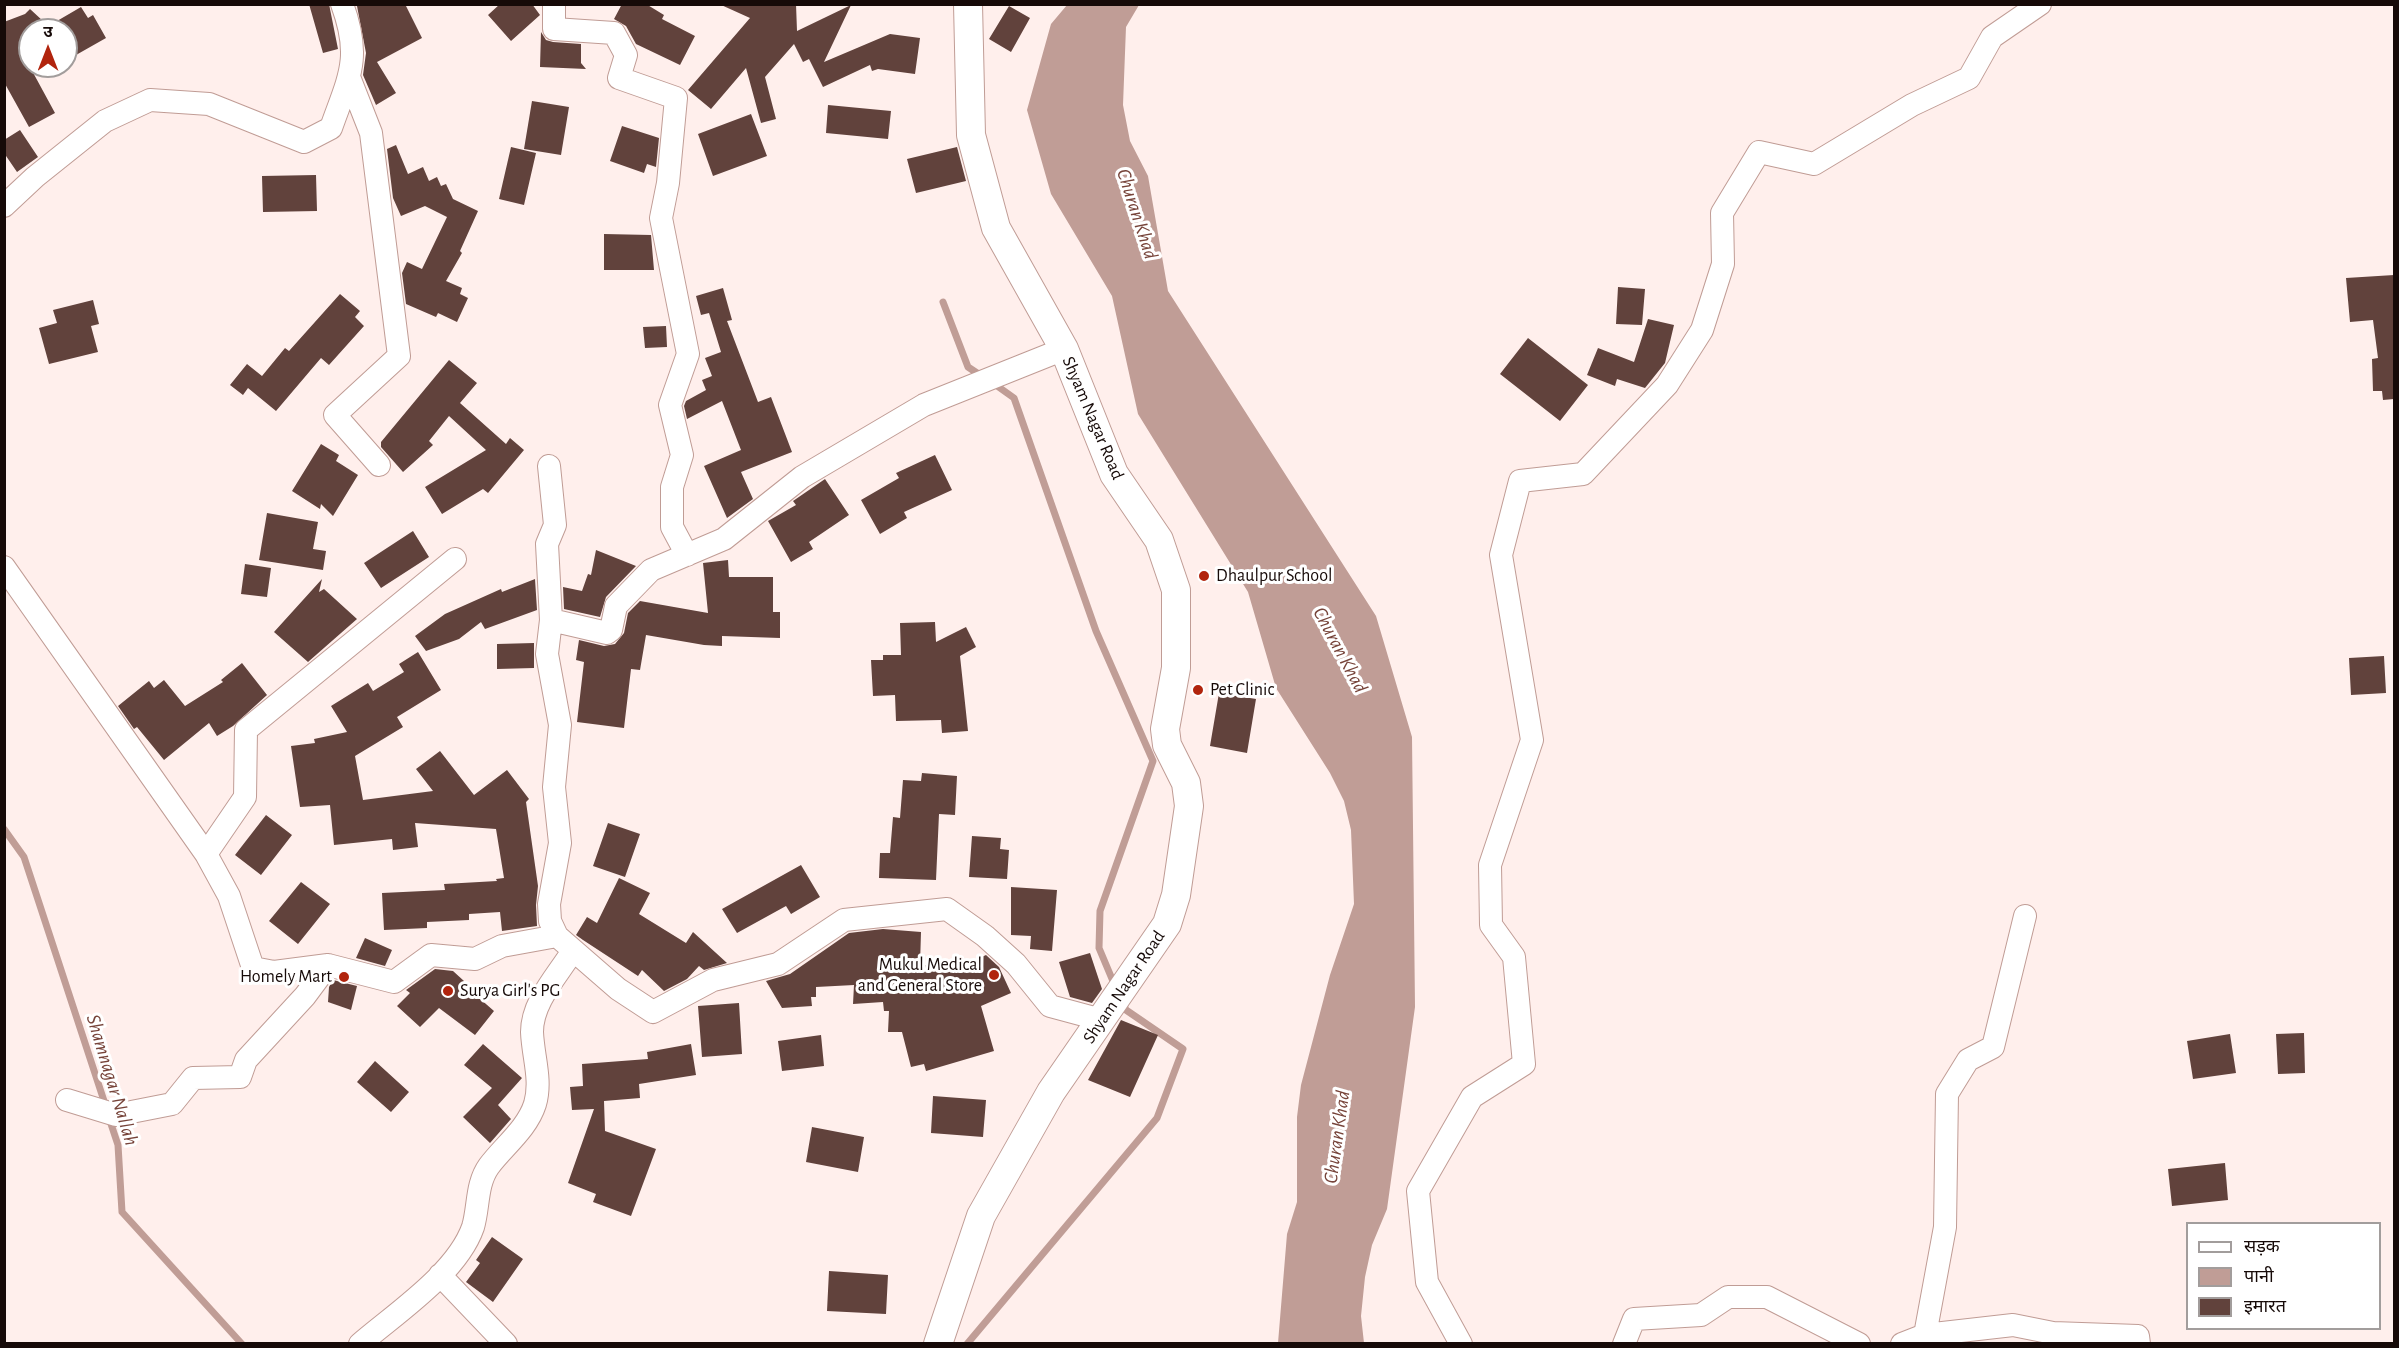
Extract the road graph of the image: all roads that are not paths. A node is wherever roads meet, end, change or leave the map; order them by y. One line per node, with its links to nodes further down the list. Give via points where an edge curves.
1 (342, 4): 5 (street, via 354,50)
2 (554, 4): 10 (street, via 554,29 614,33 626,55 619,78 676,98 661,218 688,354 670,405 682,455 672,487 672,527)
3 (968, 4): 7 (street, Shyam Nagar Road, via 972,135 996,228)
4 (2040, 4): 25 (street, via 1992,37 1969,78 1912,105 1814,164 1759,152 1722,213 1723,264 1702,330 1667,385 1583,474 1520,481 1501,555 1532,740 1490,865 1491,925 1514,957 1524,1064 1472,1097 1418,1191 1427,1282)
5 (349, 77): 6 (street, via 331,128 304,142 209,104 150,100 105,121); 8 (street, via 371,133 399,356 335,415)
6 (4, 206)
7 (1064, 349): 10 (street, via 924,405 802,477 724,538); 18 (street, Shyam Nagar Road, via 1114,474 1159,540 1176,590 1176,668 1165,729 1167,745 1189,794 1176,895 1167,924)
8 (379, 465)
9 (549, 466): 13 (street, via 555,525 547,544)
10 (687, 555): 13 (street, via 651,570 630,589 616,606 607,633)
11 (455, 559): 14 (street, via 246,730 245,797)
12 (4, 567): 14 (street)
13 (551, 620): 16 (street, via 547,654 560,725 554,787 560,843 549,904 550,921)
14 (206, 854): 17 (street, via 229,896 253,968 274,972)
15 (2025, 916): 21 (street, via 1993,1047 1968,1060 1947,1094 1945,1227)
16 (564, 944): 17 (street, via 502,946 475,959 431,956 394,982); 18 (street, via 653,1012 713,980 778,964 844,920 947,909 1016,964 1050,1006); 20 (street, via 532,1030 539,1087 534,1107 489,1167 482,1180 472,1228 456,1257)
17 (328, 965): 19 (street, via 246,1060 240,1077 193,1078 172,1104 116,1115)
18 (1102, 1020): 24 (street, Shyam Nagar Road, via 1052,1092 981,1216)
19 (66, 1100)
20 (440, 1275): 22 (street); 23 (street)
21 (1925, 1335): 28 (street); 29 (street, via 2013,1325 2053,1333 2138,1336)
22 (360, 1344)
23 (506, 1344)
24 (938, 1344)
25 (1461, 1344)
26 (1624, 1344): 27 (street, via 1634,1319 1701,1316 1728,1297 1767,1297)
27 (1859, 1344)
28 (1902, 1344)
29 (2139, 1344)

